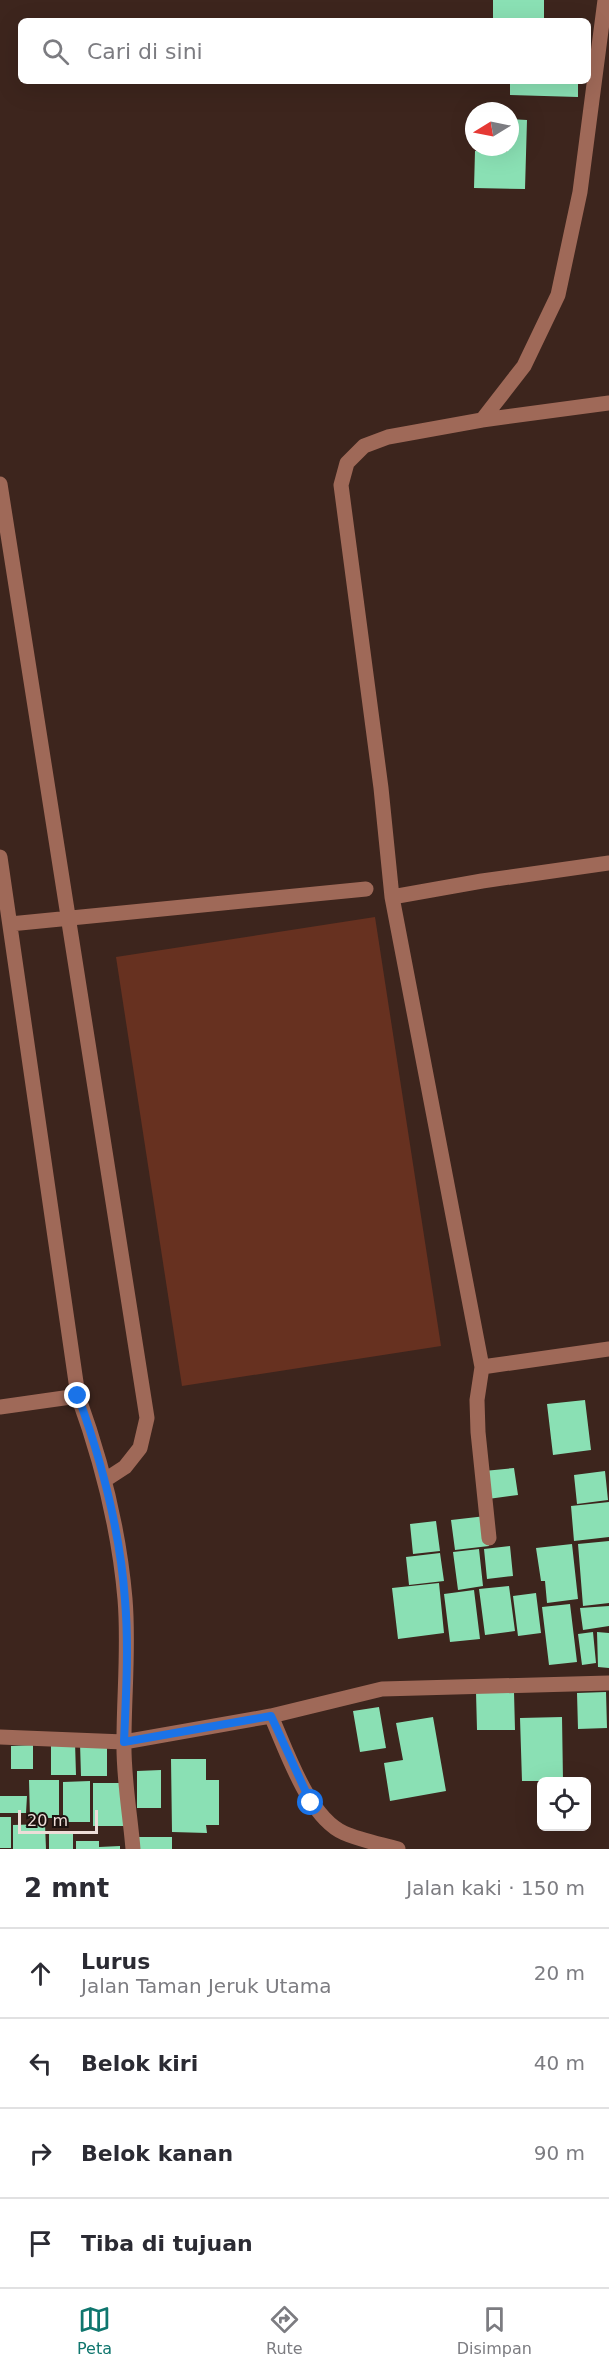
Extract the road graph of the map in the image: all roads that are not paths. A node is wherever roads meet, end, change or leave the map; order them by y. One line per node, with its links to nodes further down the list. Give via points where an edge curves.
1 (605, 0): 3 (street, via 581,180 558,296 524,366)
2 (609, 404): 3 (street)
3 (482, 420): 8 (street, via 388,437 364,446 347,463 341,484)
4 (0, 484): 9 (street)
5 (0, 857): 10 (street)
6 (609, 863): 8 (street)
7 (366, 889): 9 (street)
8 (392, 897): 12 (street)
9 (67, 917): 10 (street); 15 (street, via 147,1418 140,1448 125,1467)
10 (10, 924): 13 (street)
11 (609, 1349): 12 (street)
12 (482, 1366): 16 (street, via 478,1432)
13 (78, 1396): 14 (street); 15 (street)
14 (0, 1407)
15 (105, 1480): 20 (street, via 126,1601)
16 (489, 1538)
17 (609, 1683): 18 (street, via 382,1689)
18 (271, 1716): 20 (street); 22 (street, via 311,1803 322,1818 343,1833)
19 (0, 1737): 20 (street)
20 (124, 1742): 21 (street)
21 (133, 1849)
22 (398, 1849)

